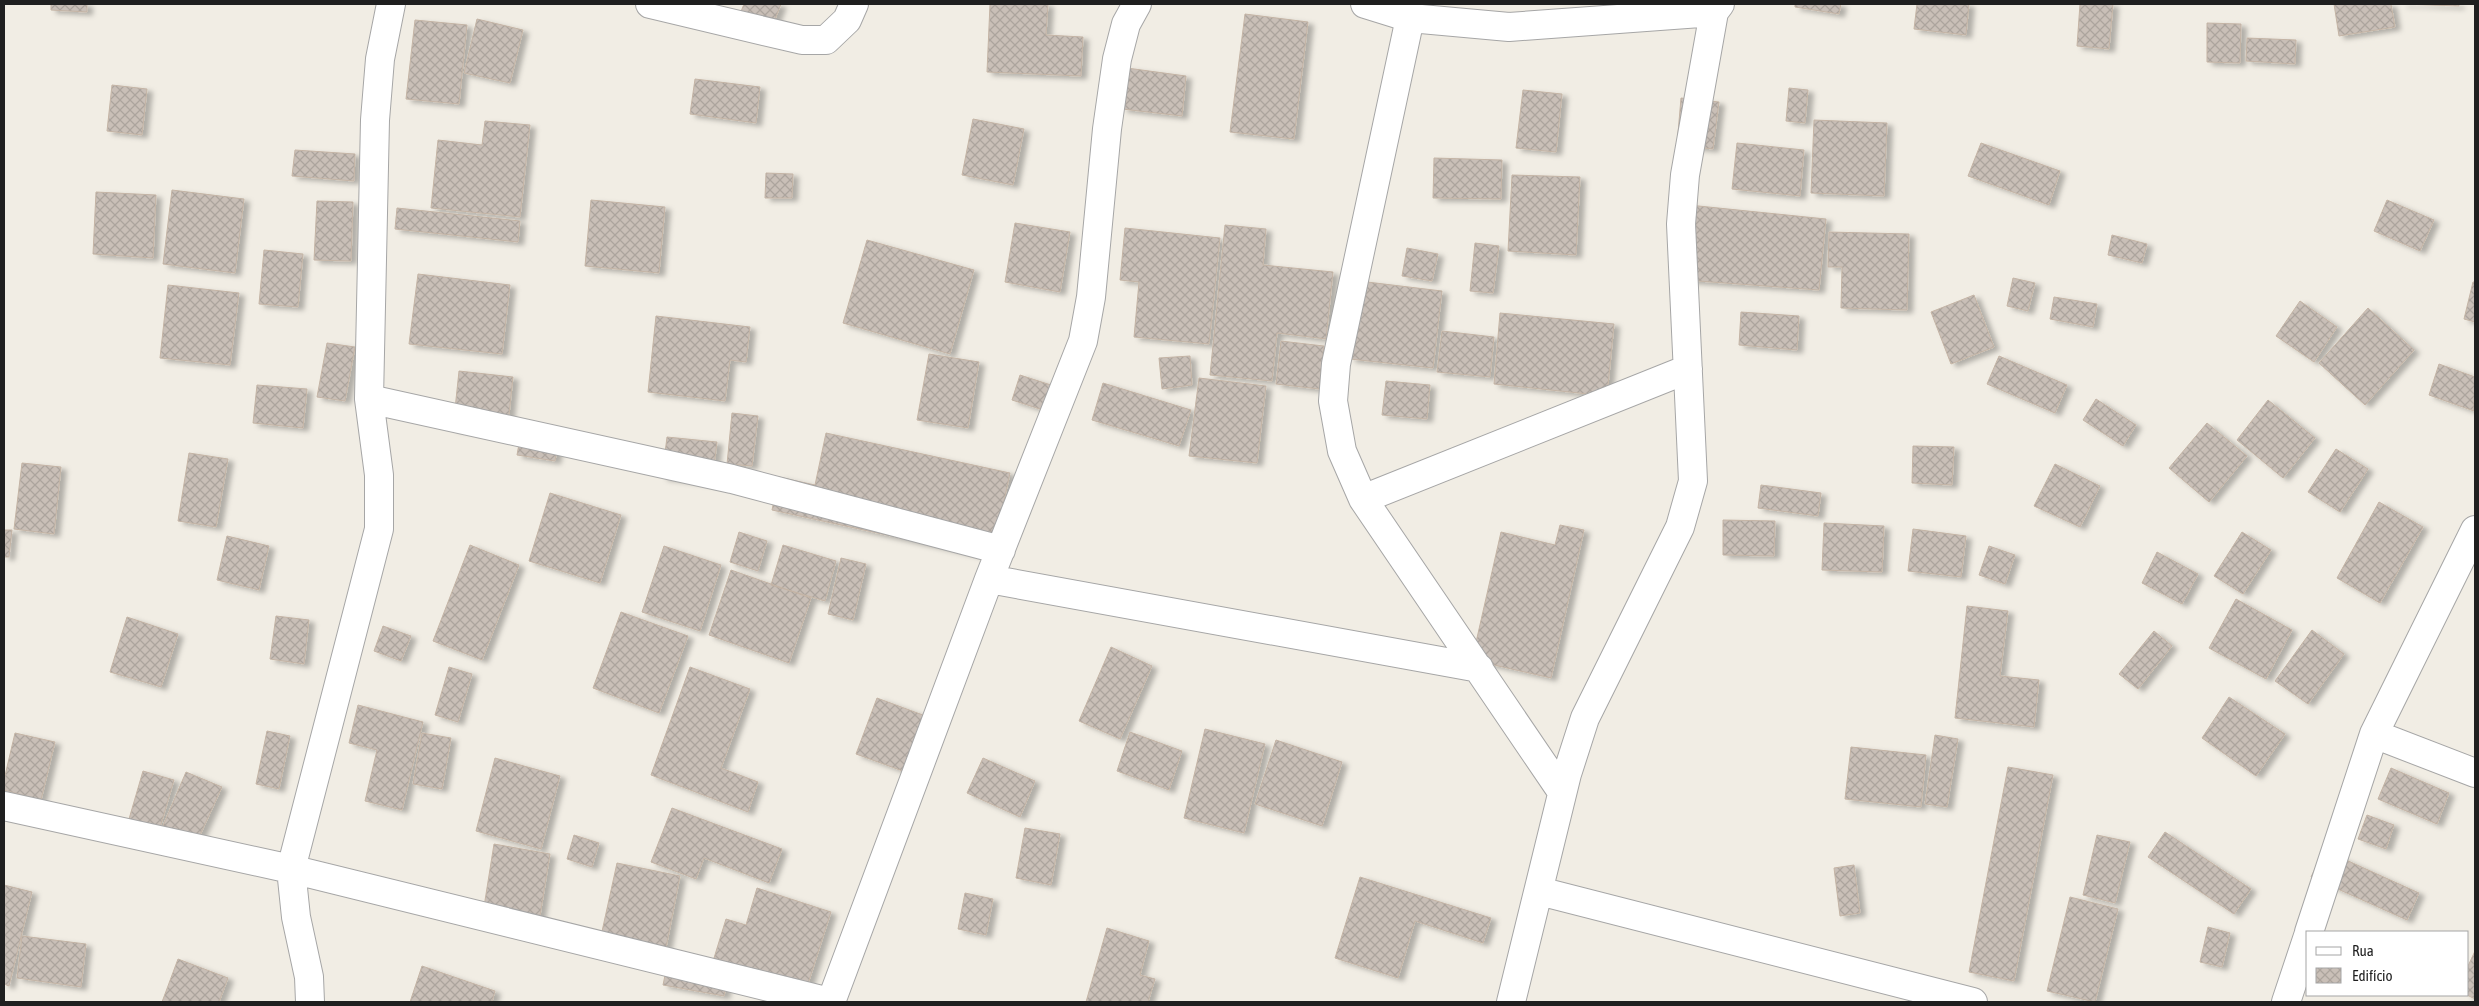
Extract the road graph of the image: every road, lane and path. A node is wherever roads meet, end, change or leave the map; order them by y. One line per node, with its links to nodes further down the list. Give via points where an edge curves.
1 (391, 4): 9 (street, via 380,59 375,120)
2 (650, 4): 3 (street, via 802,40 826,40 846,20)
3 (854, 4)
4 (1137, 4): 12 (street, via 1126,24 1117,60 1091,297 1083,341)
5 (1365, 4): 7 (street)
6 (1717, 8): 7 (street, via 1509,27); 8 (street, via 1685,175 1680,224)
7 (1410, 18): 10 (street, via 1336,364 1333,401 1342,450)
8 (1688, 369): 10 (street); 17 (street, via 1693,481 1680,527 1585,718)
9 (369, 399): 12 (street, via 732,479); 19 (street, via 379,475 379,529)
10 (1363, 499): 14 (street)
11 (2475, 530): 15 (street)
12 (1000, 550): 13 (street)
13 (989, 579): 14 (street); 24 (street)
14 (1479, 668): 17 (street)
15 (2374, 734): 16 (street); 21 (street)
16 (2475, 773)
17 (1562, 792): 20 (street)
18 (4, 806): 19 (street)
19 (291, 868): 23 (street, via 296,917 309,977); 24 (street)
20 (1539, 891): 25 (street); 26 (street)
21 (2309, 931)
22 (2306, 942): 27 (street)
23 (310, 1002)
24 (831, 1002)
25 (1511, 1002)
26 (1973, 1002)
27 (2286, 1002)

